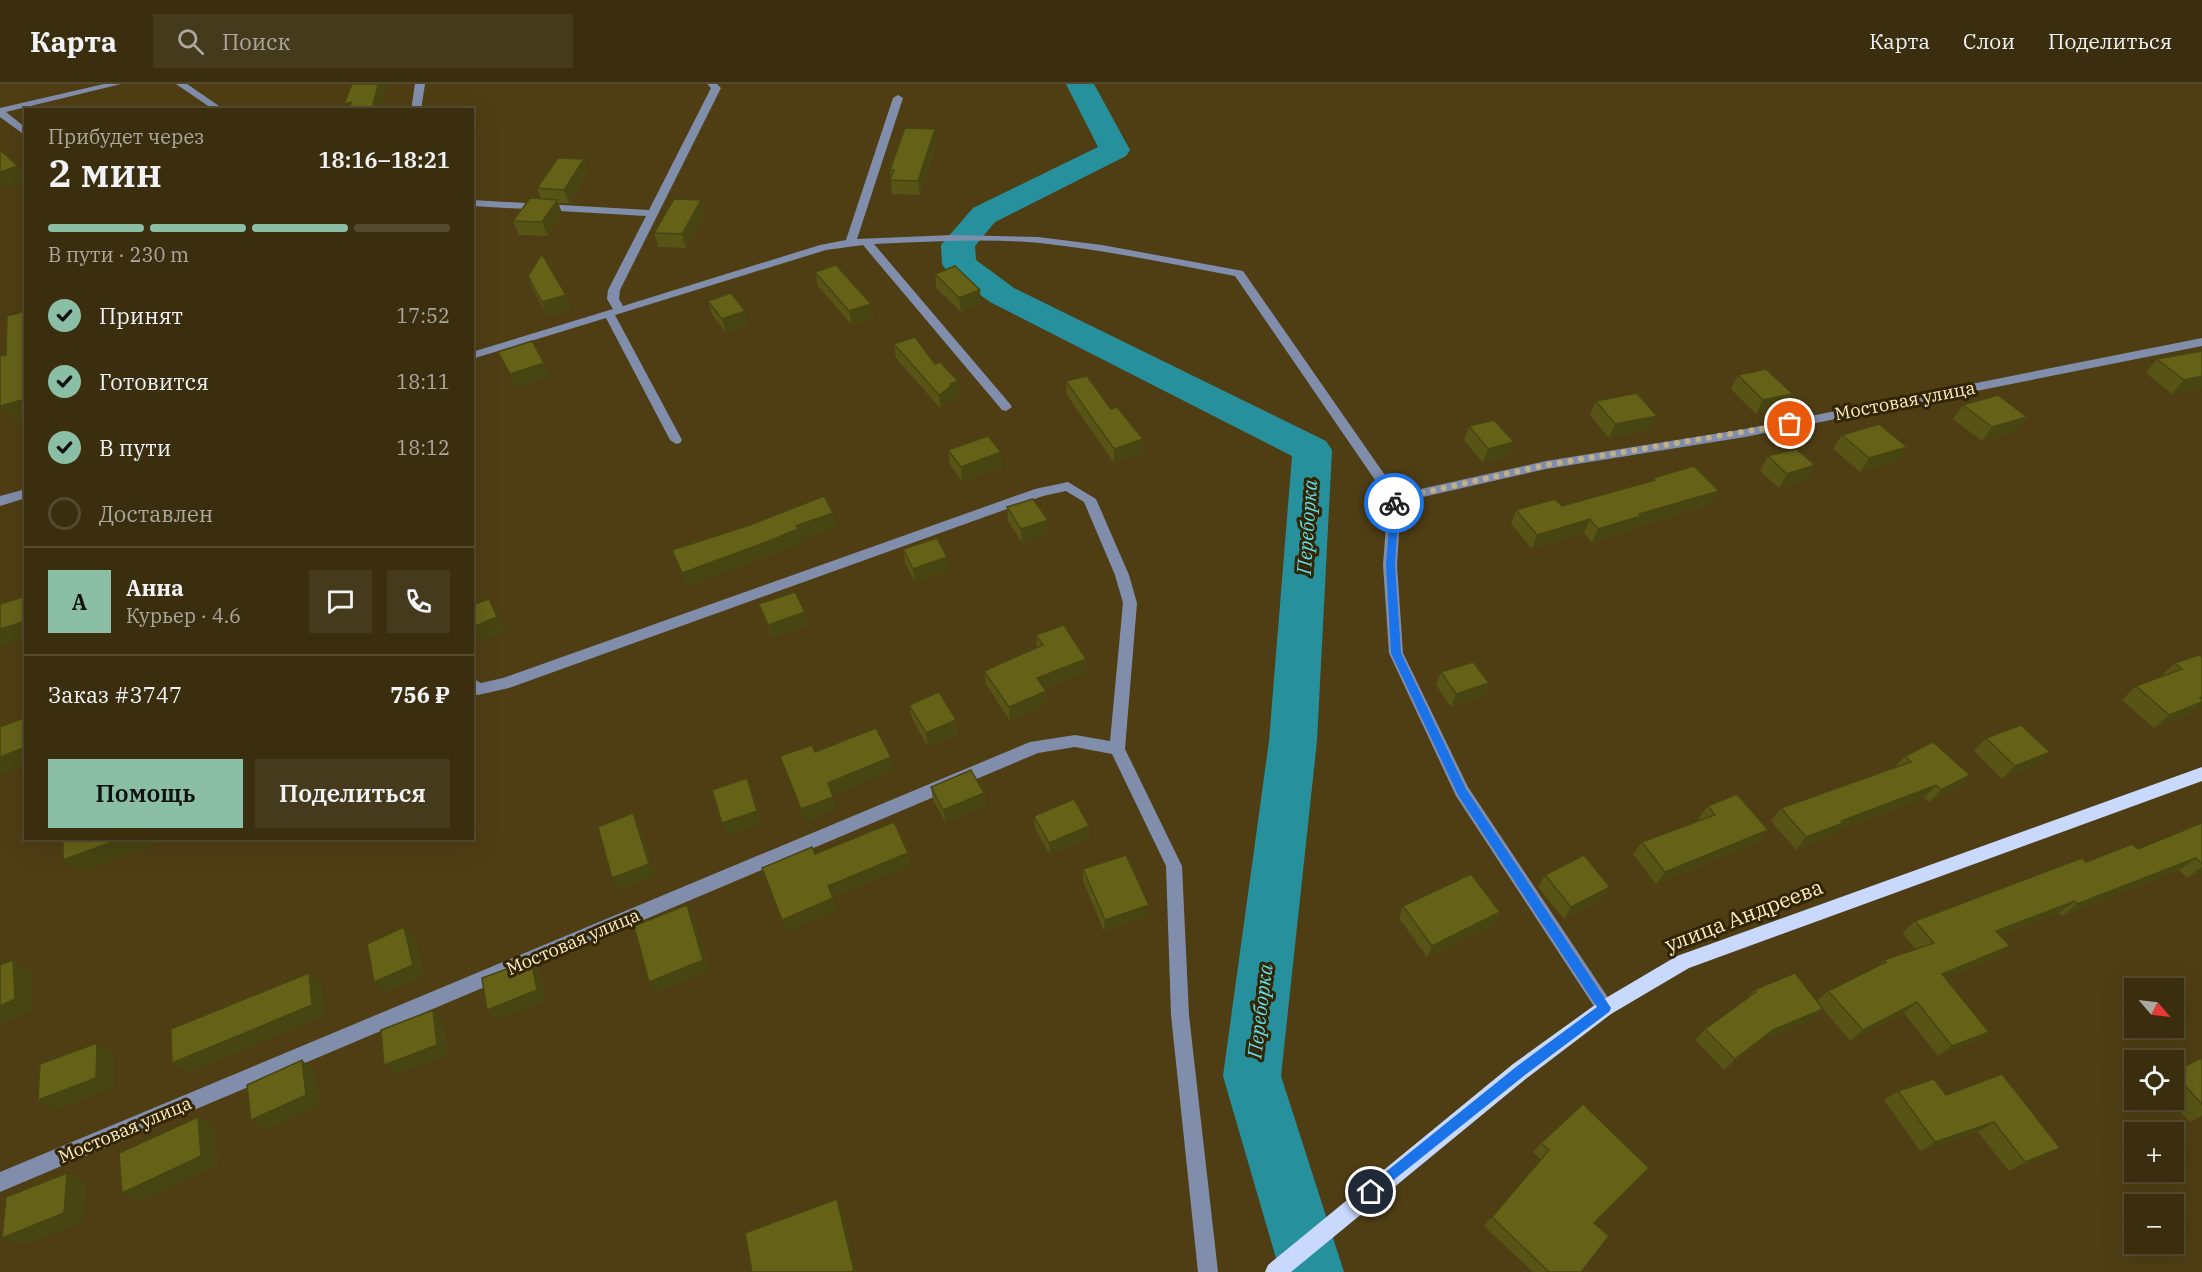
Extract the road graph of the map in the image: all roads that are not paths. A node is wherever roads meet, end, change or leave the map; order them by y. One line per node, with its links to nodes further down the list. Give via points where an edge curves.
1 (116, 84): 8 (street)
2 (181, 84): 6 (street)
3 (420, 84): 7 (street)
4 (712, 84): 11 (street, via 716,88)
5 (898, 98): 13 (street)
6 (218, 108)
7 (416, 108)
8 (0, 111): 9 (street)
9 (24, 131)
10 (474, 203): 11 (street)
11 (653, 213): 14 (street, via 614,290)
12 (866, 241): 13 (street); 17 (street); 20 (street, via 1038,240 1239,273)
13 (851, 242): 14 (street)
14 (613, 310): 16 (street); 18 (street)
15 (2202, 342): 20 (street, Мостовая улица, via 1745,433 1546,465)
16 (474, 355)
17 (1006, 407)
18 (676, 440)
19 (24, 494): 21 (street)
20 (1395, 499): 25 (street, via 1390,565 1396,653 1462,791)
21 (0, 501)
22 (474, 686): 23 (street, via 478,689 504,684 1040,492 1068,486 1089,499 1130,603)
23 (1117, 749): 26 (street, Мостовая улица, via 1075,741 1036,747); 27 (street, via 1174,866 1180,1015)
24 (2202, 774): 25 (main road, улица Андреева, via 1683,962)
25 (1605, 1008): 28 (main road, улица Андреева, via 1521,1071)
26 (0, 1182)
27 (1208, 1272)
28 (1275, 1272)

